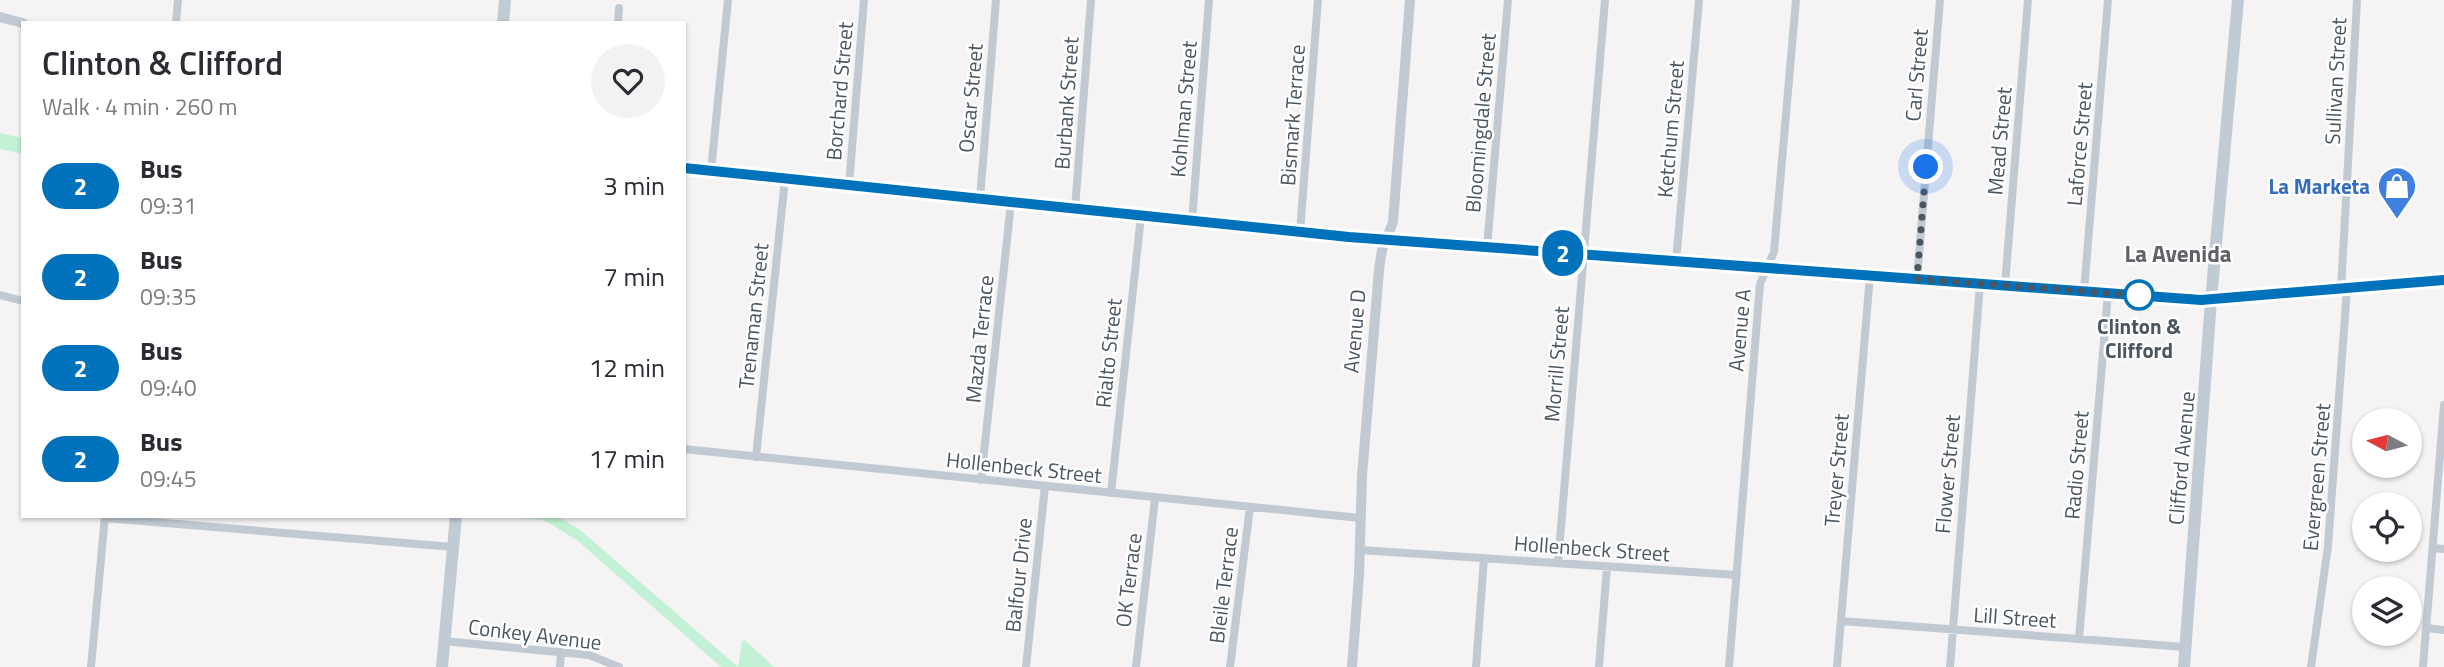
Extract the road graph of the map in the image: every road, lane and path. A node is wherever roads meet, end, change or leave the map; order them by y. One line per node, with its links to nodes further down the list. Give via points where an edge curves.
1 (178, 0): 21 (street)
2 (505, 0): 22 (main road)
3 (728, 0): 26 (street)
4 (864, 0): 28 (street, Borchard Street)
5 (996, 0): 29 (street, Oscar Street)
6 (1091, 0): 31 (street, Burbank Street)
7 (1209, 0): 33 (street, Kohlman Street)
8 (1318, 0): 34 (street, Bismark Terrace)
9 (1410, 0): 35 (street, Avenue D, via 1393,222)
10 (1508, 0): 36 (street, Bloomingdale Street)
11 (1605, 0): 37 (street, Morrill Street)
12 (1699, 0): 38 (street, Ketchum Street)
13 (1796, 0): 39 (street, Avenue A, via 1774,252)
14 (1940, 0): 41 (street, Carl Street)
15 (2028, 0): 44 (street, Mead Street)
16 (2108, 0): 46 (street, Laforce Street)
17 (2238, 0): 50 (main road, Clifford Avenue)
18 (2357, 0): 45 (street, Sullivan Street)
19 (619, 8): 23 (street)
20 (0, 17): 24 (street)
21 (176, 21)
22 (503, 21)
23 (618, 21)
24 (21, 22)
25 (686, 168): 26 (street)
26 (711, 171): 27 (street)
27 (785, 179): 28 (street); 53 (street, Trenaman Street)
28 (849, 185): 29 (street)
29 (979, 199): 30 (street)
30 (1011, 202): 31 (street); 54 (street, Mazda Terrace)
31 (1075, 209): 32 (street)
32 (1141, 216): 33 (street); 56 (street, Rialto Street)
33 (1192, 221): 34 (street)
34 (1300, 232): 35 (street)
35 (1387, 240): 36 (street); 62 (street, Avenue D, via 1379,270)
36 (1487, 248): 37 (street)
37 (1583, 254): 38 (street); 68 (street, Morrill Street)
38 (1676, 262): 39 (street)
39 (1767, 268): 40 (street); 70 (street, Avenue A, via 1760,284)
40 (1870, 275): 41 (street); 71 (street, Treyer Street)
41 (1917, 279): 43 (street)
42 (2444, 279): 45 (street)
43 (1980, 284): 44 (street); 73 (street, Flower Street)
44 (2006, 285): 46 (street)
45 (2344, 289): 50 (street); 93 (street, Evergreen Street, via 2327,554)
46 (2084, 291): 47 (street)
47 (2108, 293): 50 (street); 75 (street, Radio Street)
48 (0, 295): 49 (street)
49 (21, 300)
50 (2211, 300): 77 (main road, Clifford Avenue)
51 (2444, 405): 64 (street)
52 (686, 449): 53 (street, Hollenbeck Street)
53 (756, 457): 54 (street, Hollenbeck Street)
54 (981, 480): 55 (street, Hollenbeck Street)
55 (1045, 486): 56 (street, Hollenbeck Street); 83 (street, Balfour Drive)
56 (1111, 493): 57 (street, Hollenbeck Street)
57 (1155, 498): 58 (street, Hollenbeck Street); 84 (street, OK Terrace)
58 (1250, 508): 62 (street, Hollenbeck Street); 85 (street, Bleile Terrace)
59 (105, 518): 79 (street)
60 (117, 518): 63 (street)
61 (456, 518): 63 (main road)
62 (1360, 518): 66 (street, Avenue D)
63 (453, 547): 76 (main road)
64 (2433, 548): 65 (street); 72 (street)
65 (2444, 549)
66 (1360, 550): 67 (street, Hollenbeck Street); 86 (street, Avenue D)
67 (1485, 558): 68 (street, Hollenbeck Street); 87 (street)
68 (1558, 563): 69 (street, Hollenbeck Street)
69 (1607, 566): 70 (street, Hollenbeck Street); 88 (street)
70 (1737, 575): 89 (street, Avenue A)
71 (1841, 621): 73 (street, Lill Street); 90 (street, Treyer Street)
72 (2427, 628): 74 (street); 94 (street)
73 (1952, 629): 75 (street, Lill Street); 91 (street, Flower Street)
74 (2444, 630)
75 (2079, 639): 77 (street, Lill Street)
76 (444, 641): 78 (street, Conkey Avenue); 80 (main road)
77 (2185, 647): 92 (main road, Clifford Avenue)
78 (561, 652): 81 (street); 82 (street, Conkey Avenue, via 597,657)
79 (91, 667)
80 (442, 667)
81 (560, 667)
82 (619, 667)
83 (1026, 667)
84 (1136, 667)
85 (1230, 667)
86 (1352, 667)
87 (1476, 667)
88 (1599, 667)
89 (1729, 667)
90 (1837, 667)
91 (1950, 667)
92 (2184, 667)
93 (2311, 667)
94 (2423, 667)

